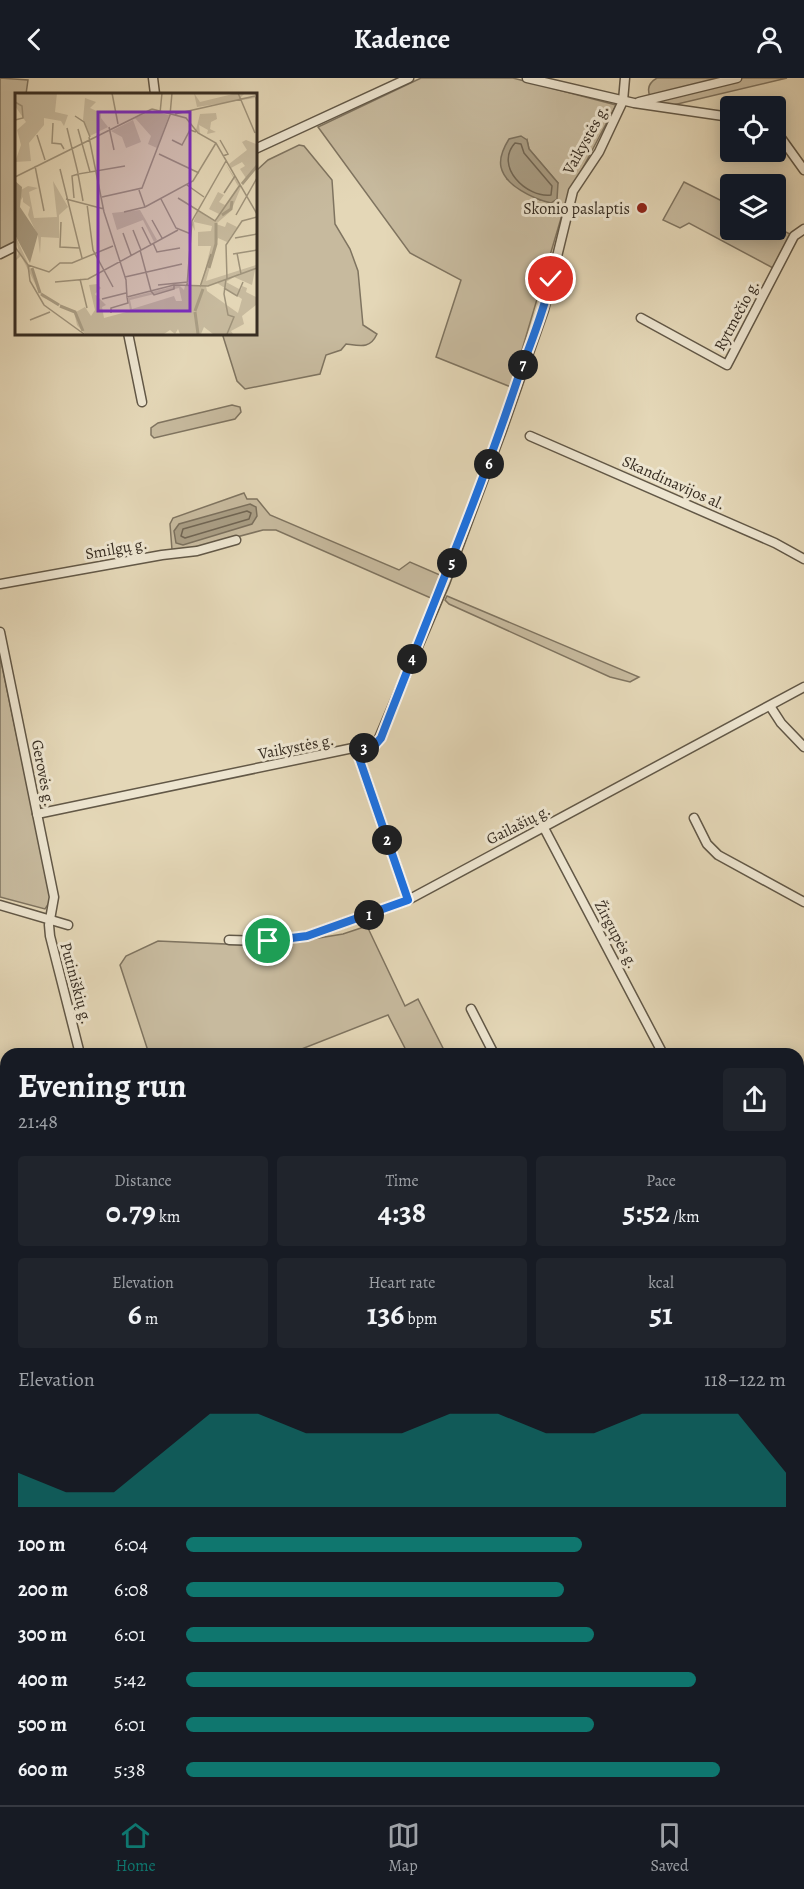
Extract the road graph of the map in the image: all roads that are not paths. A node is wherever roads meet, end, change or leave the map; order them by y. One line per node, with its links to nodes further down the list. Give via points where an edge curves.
1 (153, 78): 7 (street)
2 (409, 78): 12 (street)
3 (527, 78): 6 (street)
4 (625, 78): 8 (street)
5 (737, 78): 9 (street)
6 (541, 80): 8 (street)
7 (155, 93)
8 (623, 101): 9 (street); 28 (street, Vaikystės g., via 599,152 573,191 544,310 502,430 381,738 374,746)
9 (634, 103): 10 (street)
10 (720, 116)
11 (786, 145): 13 (street)
12 (256, 149)
13 (804, 171)
14 (804, 229): 17 (street, Rytmečio g., via 794,236 727,365)
15 (15, 246): 16 (street)
16 (0, 254)
17 (641, 318)
18 (128, 334): 19 (street)
19 (142, 402)
20 (530, 436): 22 (street, Skandinavijos al.)
21 (236, 540): 23 (street, Smilgų g., via 197,551)
22 (804, 559)
23 (0, 584)
24 (0, 632): 29 (street, Gerovės g.)
25 (804, 687): 26 (street, Gailašių g.)
26 (770, 706): 27 (street, via 780,723); 31 (street, Gailašių g.)
27 (804, 747)
28 (356, 749): 29 (street, Vaikystės g.); 32 (street)
29 (37, 814): 35 (street, Gerovės g., via 54,897)
30 (694, 818): 33 (street, via 707,844 718,855)
31 (544, 828): 32 (street, Gailašių g.); 41 (street, Žirgupės g.)
32 (408, 900): 37 (street, Gailašių g., via 307,936)
33 (804, 902)
34 (0, 905): 35 (street)
35 (50, 920): 36 (street); 39 (street, Putiniškių g., via 52,948)
36 (68, 925)
37 (229, 940)
38 (471, 1009): 40 (street)
39 (78, 1048)
40 (491, 1048)
41 (660, 1048)

